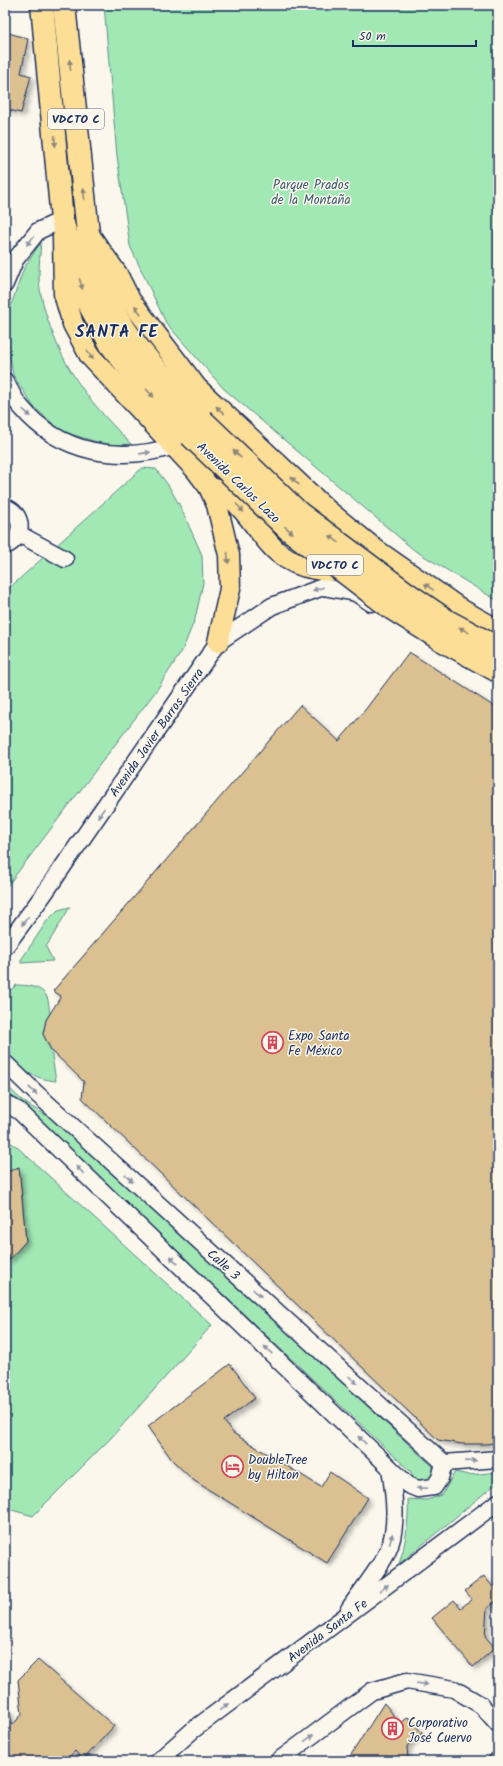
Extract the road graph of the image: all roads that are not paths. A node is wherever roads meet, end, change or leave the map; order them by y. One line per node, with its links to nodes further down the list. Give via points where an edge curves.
1 (42, 5): 3 (highway, Avenida Carlos Lazo / VDCTO C, one-way to 3)
2 (64, 5): 4 (highway, Avenida Carlos Lazo / VDCTO C, one-way to 2)
3 (62, 220): 5 (street, one-way to 5, via 38,231 15,260); 7 (highway, Avenida Carlos Lazo / VDCTO C, one-way to 7, via 83,294 111,345 141,383)
4 (88, 233): 7 (highway, Avenida Carlos Lazo / VDCTO C, via 101,286 118,320 136,345); 12 (main road, Avenida Carlos Lazo, one-way to 4, via 327,510 197,388 130,300 117,274)
5 (5, 284)
6 (5, 381): 7 (street, one-way to 7, via 20,407 45,429 67,443 91,451 116,455 142,454)
7 (189, 434): 8 (main road, Avenida Carlos Lazo, via 196,470); 16 (highway, Avenida Carlos Lazo / VDCTO C, one-way to 7, bridge, via 449,622 405,592); 17 (highway, Avenida Carlos Lazo / VDCTO C, one-way to 17, bridge, via 288,529 391,608)
8 (209, 487): 12 (main road, one-way to 12, via 230,497 269,545 298,565 338,571 354,565); 15 (main road, Avenida Carlos Lazo, one-way to 15, via 222,521 230,589)
9 (5, 507): 10 (street, via 19,519)
10 (19, 534): 11 (street); 13 (street)
11 (5, 546)
12 (376, 550): 14 (main road, Avenida Carlos Lazo, one-way to 12, via 462,610)
13 (65, 558)
14 (498, 630)
15 (218, 642): 18 (street, Avenida Javier Barros Sierra, one-way to 15, via 356,593 323,587 272,606); 19 (street, Avenida Javier Barros Sierra, one-way to 19)
16 (498, 648)
17 (498, 671)
18 (498, 682)
19 (5, 947)
20 (5, 1063): 23 (street, Calle 3, one-way to 23, via 36,1094)
21 (5, 1103): 24 (street, one-way to 21, via 18,1111)
22 (498, 1459): 23 (street, one-way to 22)
23 (444, 1463): 24 (street, one-way to 24, via 438,1482 434,1487 426,1489 408,1485)
24 (390, 1468): 26 (street, one-way to 24, via 387,1552 392,1536 394,1502)
25 (498, 1502): 26 (street, Avenida Santa Fe, one-way to 25)
26 (341, 1620): 28 (street, Avenida Santa Fe, one-way to 26, via 193,1730)
27 (498, 1724): 29 (street, one-way to 27, via 372,1691 407,1681 454,1689 481,1705)
28 (158, 1761)
29 (278, 1761)

